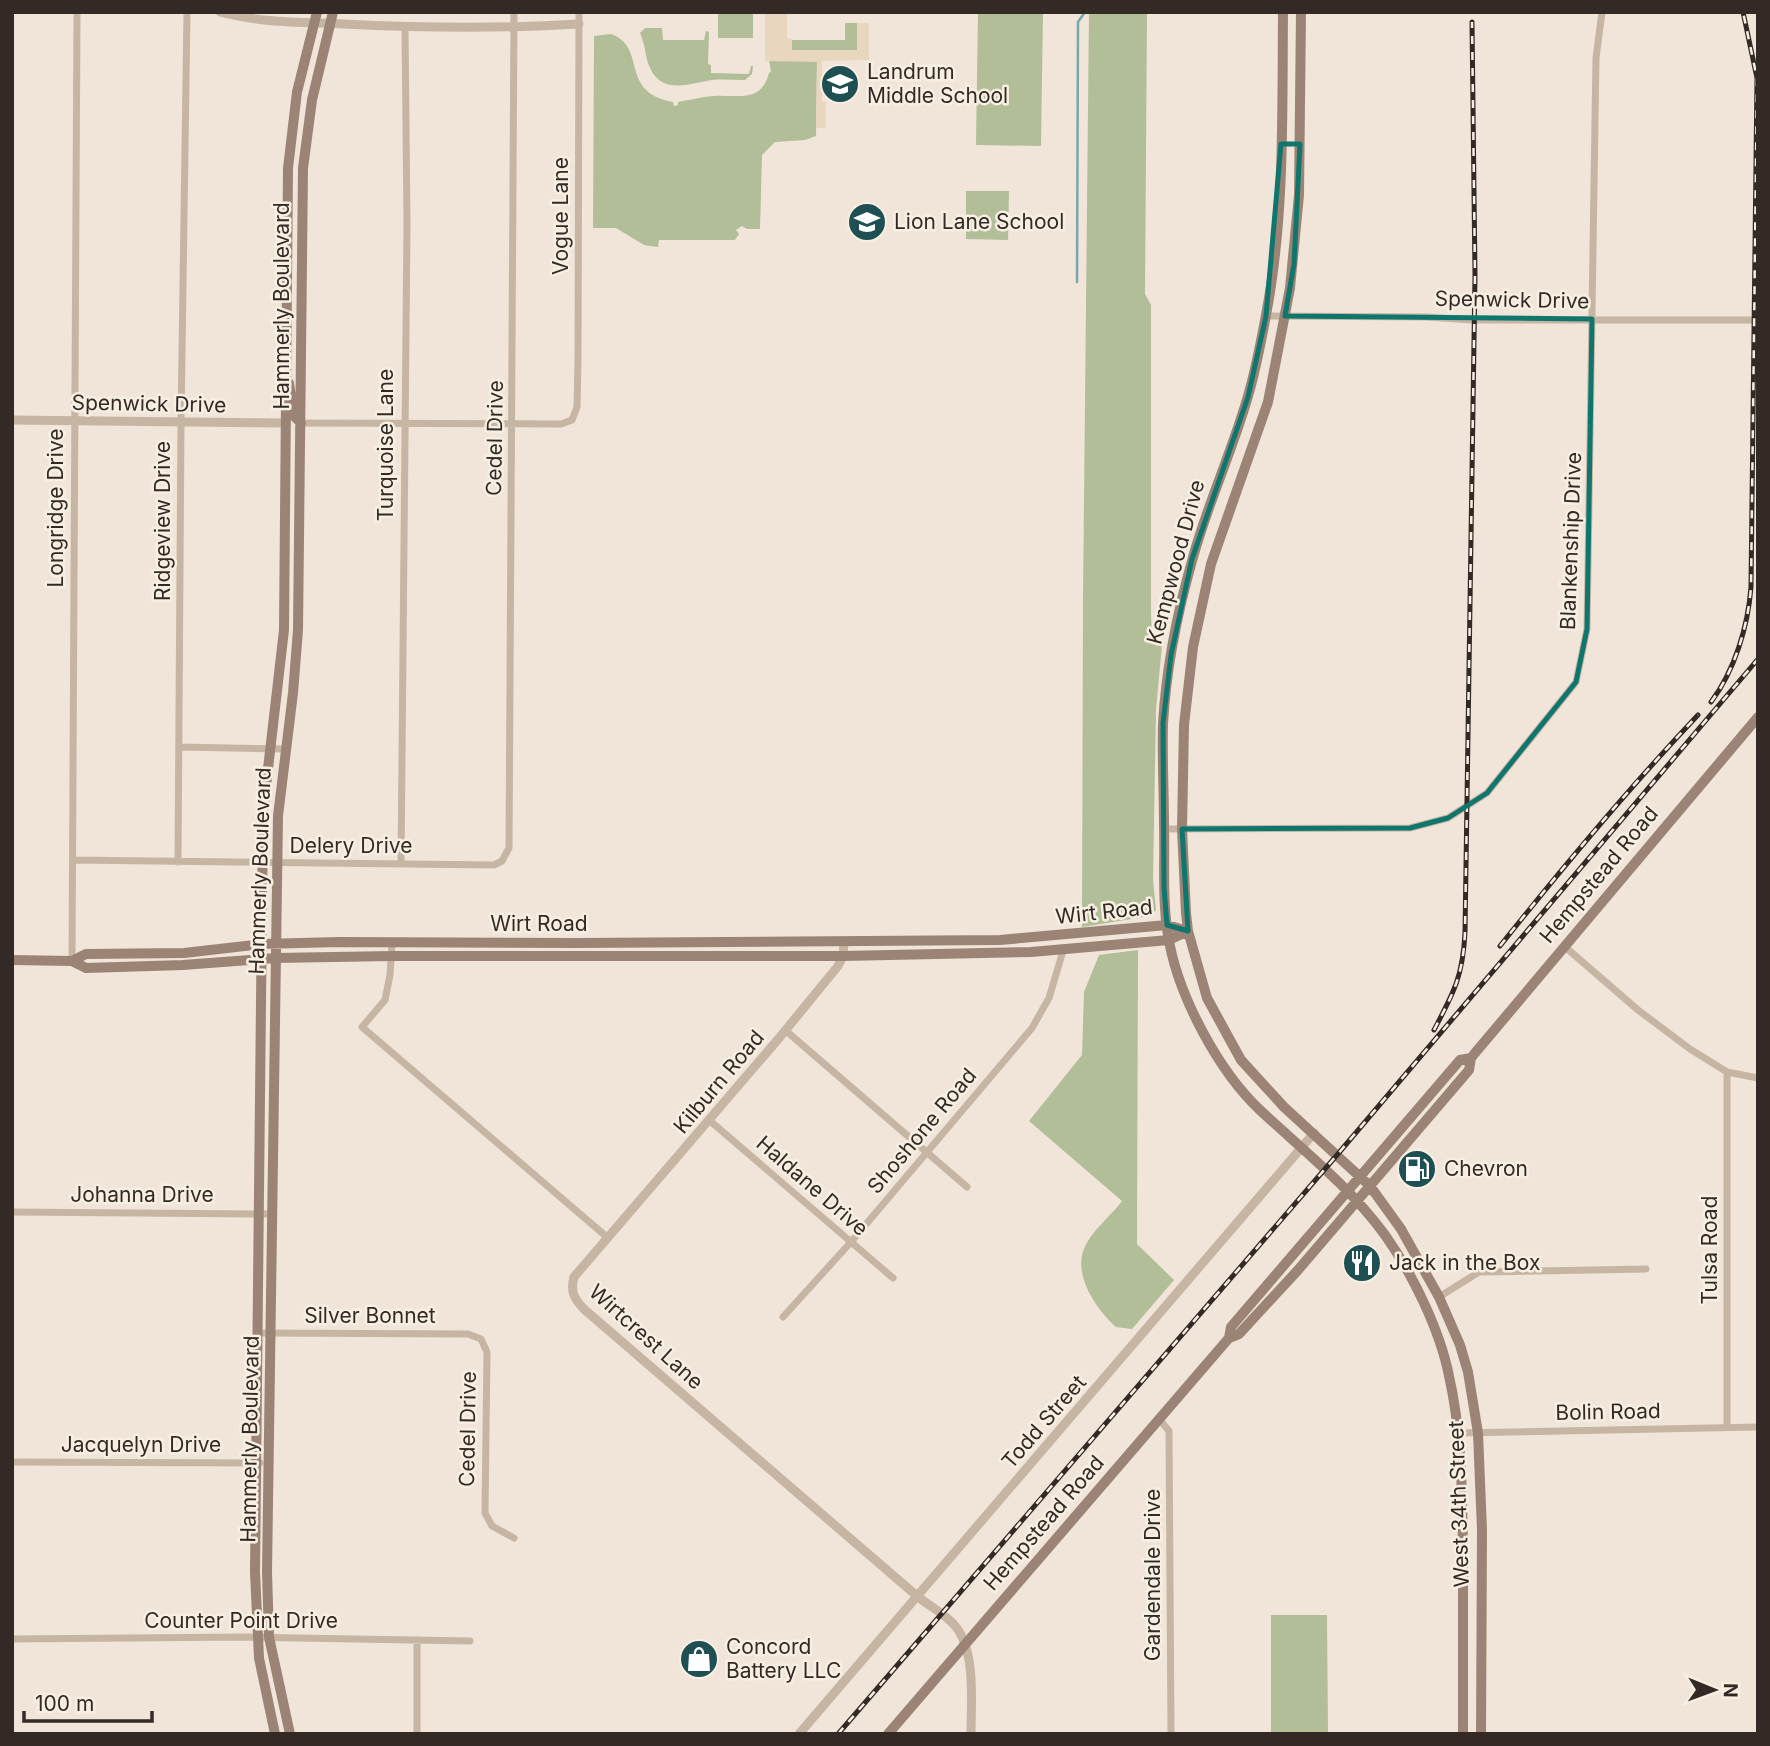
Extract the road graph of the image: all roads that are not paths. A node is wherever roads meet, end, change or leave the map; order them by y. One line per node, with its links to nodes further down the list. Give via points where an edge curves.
1 (76, 12): 25 (street, Longridge Drive)
2 (187, 12): 27 (street, Ridgeview Drive)
3 (220, 12): 9 (street, via 277,22)
4 (514, 12): 13 (street, Cedel Drive)
5 (579, 12): 11 (street, Vogue Lane)
6 (1283, 12): 14 (main road, Kempwood Drive)
7 (1301, 12): 15 (main road, Kempwood Drive)
8 (1602, 12): 22 (street, Blankenship Drive, via 1596,58)
9 (316, 18): 10 (street); 16 (main road, Hammerly Boulevard, via 297,92)
10 (331, 18): 12 (street); 17 (main road, Hammerly Boulevard, via 312,100)
11 (579, 24): 13 (street); 31 (street, Vogue Lane, via 577,407 572,420 561,424)
12 (405, 27): 13 (street); 28 (street, Turquoise Lane)
13 (514, 28): 31 (street, Cedel Drive)
14 (1281, 144): 15 (main road); 20 (main road, Kempwood Drive, via 1276,254)
15 (1300, 144): 21 (main road, Kempwood Drive, via 1294,264)
16 (288, 168): 17 (main road); 18 (main road, Hammerly Boulevard)
17 (303, 169): 19 (main road, Hammerly Boulevard)
18 (287, 280): 19 (main road); 24 (main road, Hammerly Boulevard)
19 (301, 281): 30 (main road, Hammerly Boulevard)
20 (1266, 316): 21 (street, Spenwick Drive); 39 (main road, Kempwood Drive, via 1248,397 1206,514 1178,613 1163,723)
21 (1285, 316): 22 (street, Spenwick Drive); 40 (main road, Kempwood Drive, via 1268,402 1211,564 1198,615 1184,725)
22 (1592, 319): 23 (street, Spenwick Drive); 40 (street, Blankenship Drive, via 1587,629 1576,682 1545,721 1487,793 1448,818 1410,828)
23 (1758, 320)
24 (286, 369): 29 (main road, Hammerly Boulevard); 30 (main road, via 294,416)
25 (74, 420): 26 (street, Spenwick Drive); 27 (street, Spenwick Drive); 41 (street, Longridge Drive)
26 (12, 421)
27 (180, 422): 29 (street, Spenwick Drive); 36 (street, Ridgeview Drive)
28 (404, 422): 30 (street); 31 (street); 46 (street, Turquoise Lane)
29 (285, 423): 32 (main road, via 292,428); 33 (main road, Hammerly Boulevard)
30 (300, 423): 32 (main road, Hammerly Boulevard)
31 (512, 423): 42 (street, Cedel Drive, via 509,848)
32 (300, 472): 34 (main road, Hammerly Boulevard)
33 (284, 606): 34 (main road); 37 (main road, Hammerly Boulevard)
34 (299, 606): 38 (main road, Hammerly Boulevard)
35 (1758, 717): 54 (main road, Hempstead Road)
36 (180, 747): 37 (street); 43 (street, Ridgeview Drive)
37 (270, 747): 38 (street); 44 (main road, Hammerly Boulevard)
38 (285, 748): 45 (main road, Hammerly Boulevard)
39 (1165, 829): 40 (street, Blankenship Drive); 47 (main road, Kempwood Drive)
40 (1182, 829): 48 (main road, Kempwood Drive)
41 (73, 860): 43 (street, Delery Drive); 61 (street, Longridge Drive)
42 (502, 861): 46 (street, Delery Drive, via 494,865)
43 (178, 862): 44 (street, Delery Drive)
44 (262, 863): 45 (street, Delery Drive); 51 (main road, Hammerly Boulevard)
45 (277, 863): 46 (street, Delery Drive); 52 (main road, Hammerly Boulevard)
46 (401, 864)
47 (1167, 925): 48 (main road, Wirt Road); 49 (main road, Kempwood Drive); 50 (main road, Wirt Road, via 1030,939)
48 (1188, 931): 49 (main road, Wirt Road); 63 (main road, Kempwood Drive, via 1207,998)
49 (1168, 940): 55 (main road, Wirt Road); 65 (main road, Kempwood Drive, via 1194,1014)
50 (844, 942): 53 (main road, Wirt Road); 57 (street)
51 (262, 944): 52 (main road, Wirt Road); 60 (main road, Hammerly Boulevard); 61 (main road, Wirt Road, via 184,953 86,954)
52 (275, 944): 53 (main road, Wirt Road); 58 (main road, Hammerly Boulevard)
53 (392, 944): 56 (street)
54 (1564, 946): 64 (main road, Hempstead Road); 66 (street, via 1638,1010)
55 (1063, 951): 57 (main road, Wirt Road); 73 (street, Shoshone Road, via 1049,998 1032,1028)
56 (393, 956): 57 (main road, Wirt Road); 58 (main road, Wirt Road); 82 (street, via 385,1000 362,1027)
57 (843, 956): 62 (street, Kilburn Road)
58 (275, 958): 60 (main road, Wirt Road); 69 (main road, Hammerly Boulevard)
59 (12, 960): 61 (main road, Wirt Road)
60 (263, 960): 61 (main road, Wirt Road, via 86,968); 68 (main road, Hammerly Boulevard)
61 (72, 961)
62 (785, 1030): 70 (street, Kilburn Road); 73 (street)
63 (1235, 1048): 65 (main road); 71 (main road, Kempwood Drive, via 1278,1100)
64 (1471, 1058): 74 (main road, Hempstead Road, via 1460,1060); 75 (main road, Hempstead Road, via 1469,1070)
65 (1219, 1059): 72 (main road, Kempwood Drive, via 1262,1112)
66 (1727, 1072): 67 (street); 93 (street, Tulsa Road)
67 (1758, 1078)
68 (260, 1094): 69 (main road); 80 (main road, Hammerly Boulevard)
69 (273, 1094): 81 (main road, Hammerly Boulevard)
70 (709, 1120): 82 (street, Kilburn Road); 83 (street, Haldane Drive)
71 (1314, 1133): 72 (street, Todd Street); 74 (main road, Kempwood Drive)
72 (1302, 1147): 77 (main road, Kempwood Drive); 103 (street, Todd Street)
73 (927, 1152): 76 (street); 83 (street, Shoshone Road)
74 (1361, 1177): 75 (main road, West 34th Street); 77 (main road, Hempstead Road)
75 (1370, 1186): 78 (main road, Hempstead Road); 86 (main road, West 34th Street, via 1401,1229)
76 (967, 1187)
77 (1348, 1191): 78 (main road, West 34th Street); 90 (main road, Hempstead Road, via 1231,1327)
78 (1358, 1200): 90 (main road, Hempstead Road, via 1246,1328); 95 (main road, West 34th Street, via 1388,1239 1423,1301 1449,1374)
79 (12, 1212): 80 (street, Johanna Drive)
80 (259, 1213): 81 (street, Johanna Drive); 88 (main road, Hammerly Boulevard)
81 (272, 1214): 89 (main road, Hammerly Boulevard)
82 (608, 1238): 103 (street, Wirtcrest Lane, via 574,1277 574,1300)
83 (851, 1242): 85 (street, Haldane Drive); 87 (street, Shoshone Road)
84 (1646, 1269): 86 (street, via 1479,1272)
85 (893, 1278)
86 (1439, 1297): 96 (main road, West 34th Street, via 1468,1372)
87 (783, 1317)
88 (257, 1333): 89 (street, Silver Bonnet); 98 (main road, Hammerly Boulevard)
89 (271, 1333): 91 (street, Silver Bonnet, via 468,1335); 99 (main road, Hammerly Boulevard)
90 (1229, 1338): 92 (main road, Hempstead Road)
91 (481, 1339): 100 (street, Cedel Drive, via 487,1352 485,1513 492,1526)
92 (1159, 1419): 109 (main road, Hempstead Road); 116 (street, Gardendale Drive, via 1169,1431)
93 (1727, 1427): 94 (street, Bolin Road); 96 (street, Bolin Road)
94 (1758, 1427)
95 (1459, 1433): 96 (street, Bolin Road); 101 (main road, West 34th Street)
96 (1478, 1433): 102 (main road, West 34th Street)
97 (12, 1462): 98 (street, Jacquelyn Drive)
98 (256, 1463): 99 (street, Jacquelyn Drive); 104 (main road, Hammerly Boulevard)
99 (270, 1463): 105 (main road, Hammerly Boulevard)
100 (514, 1538)
101 (1463, 1584): 102 (main road); 117 (main road, West 34th Street)
102 (1482, 1585): 118 (main road, West 34th Street)
103 (917, 1596): 109 (street, Wirtcrest Lane, via 956,1627); 113 (street, Todd Street)
104 (257, 1637): 105 (street, Counter Point Drive); 106 (street, Counter Point Drive); 110 (main road, Hammerly Boulevard)
105 (269, 1637): 107 (street, Counter Point Drive); 111 (main road, Hammerly Boulevard)
106 (12, 1639)
107 (417, 1640): 108 (street, Counter Point Drive); 112 (street)
108 (470, 1641)
109 (964, 1644): 114 (main road, Hempstead Road); 115 (street, via 971,1672)
110 (275, 1734)
111 (290, 1734)
112 (417, 1734)
113 (799, 1734)
114 (888, 1734)
115 (971, 1734)
116 (1171, 1734)
117 (1463, 1734)
118 (1481, 1734)

